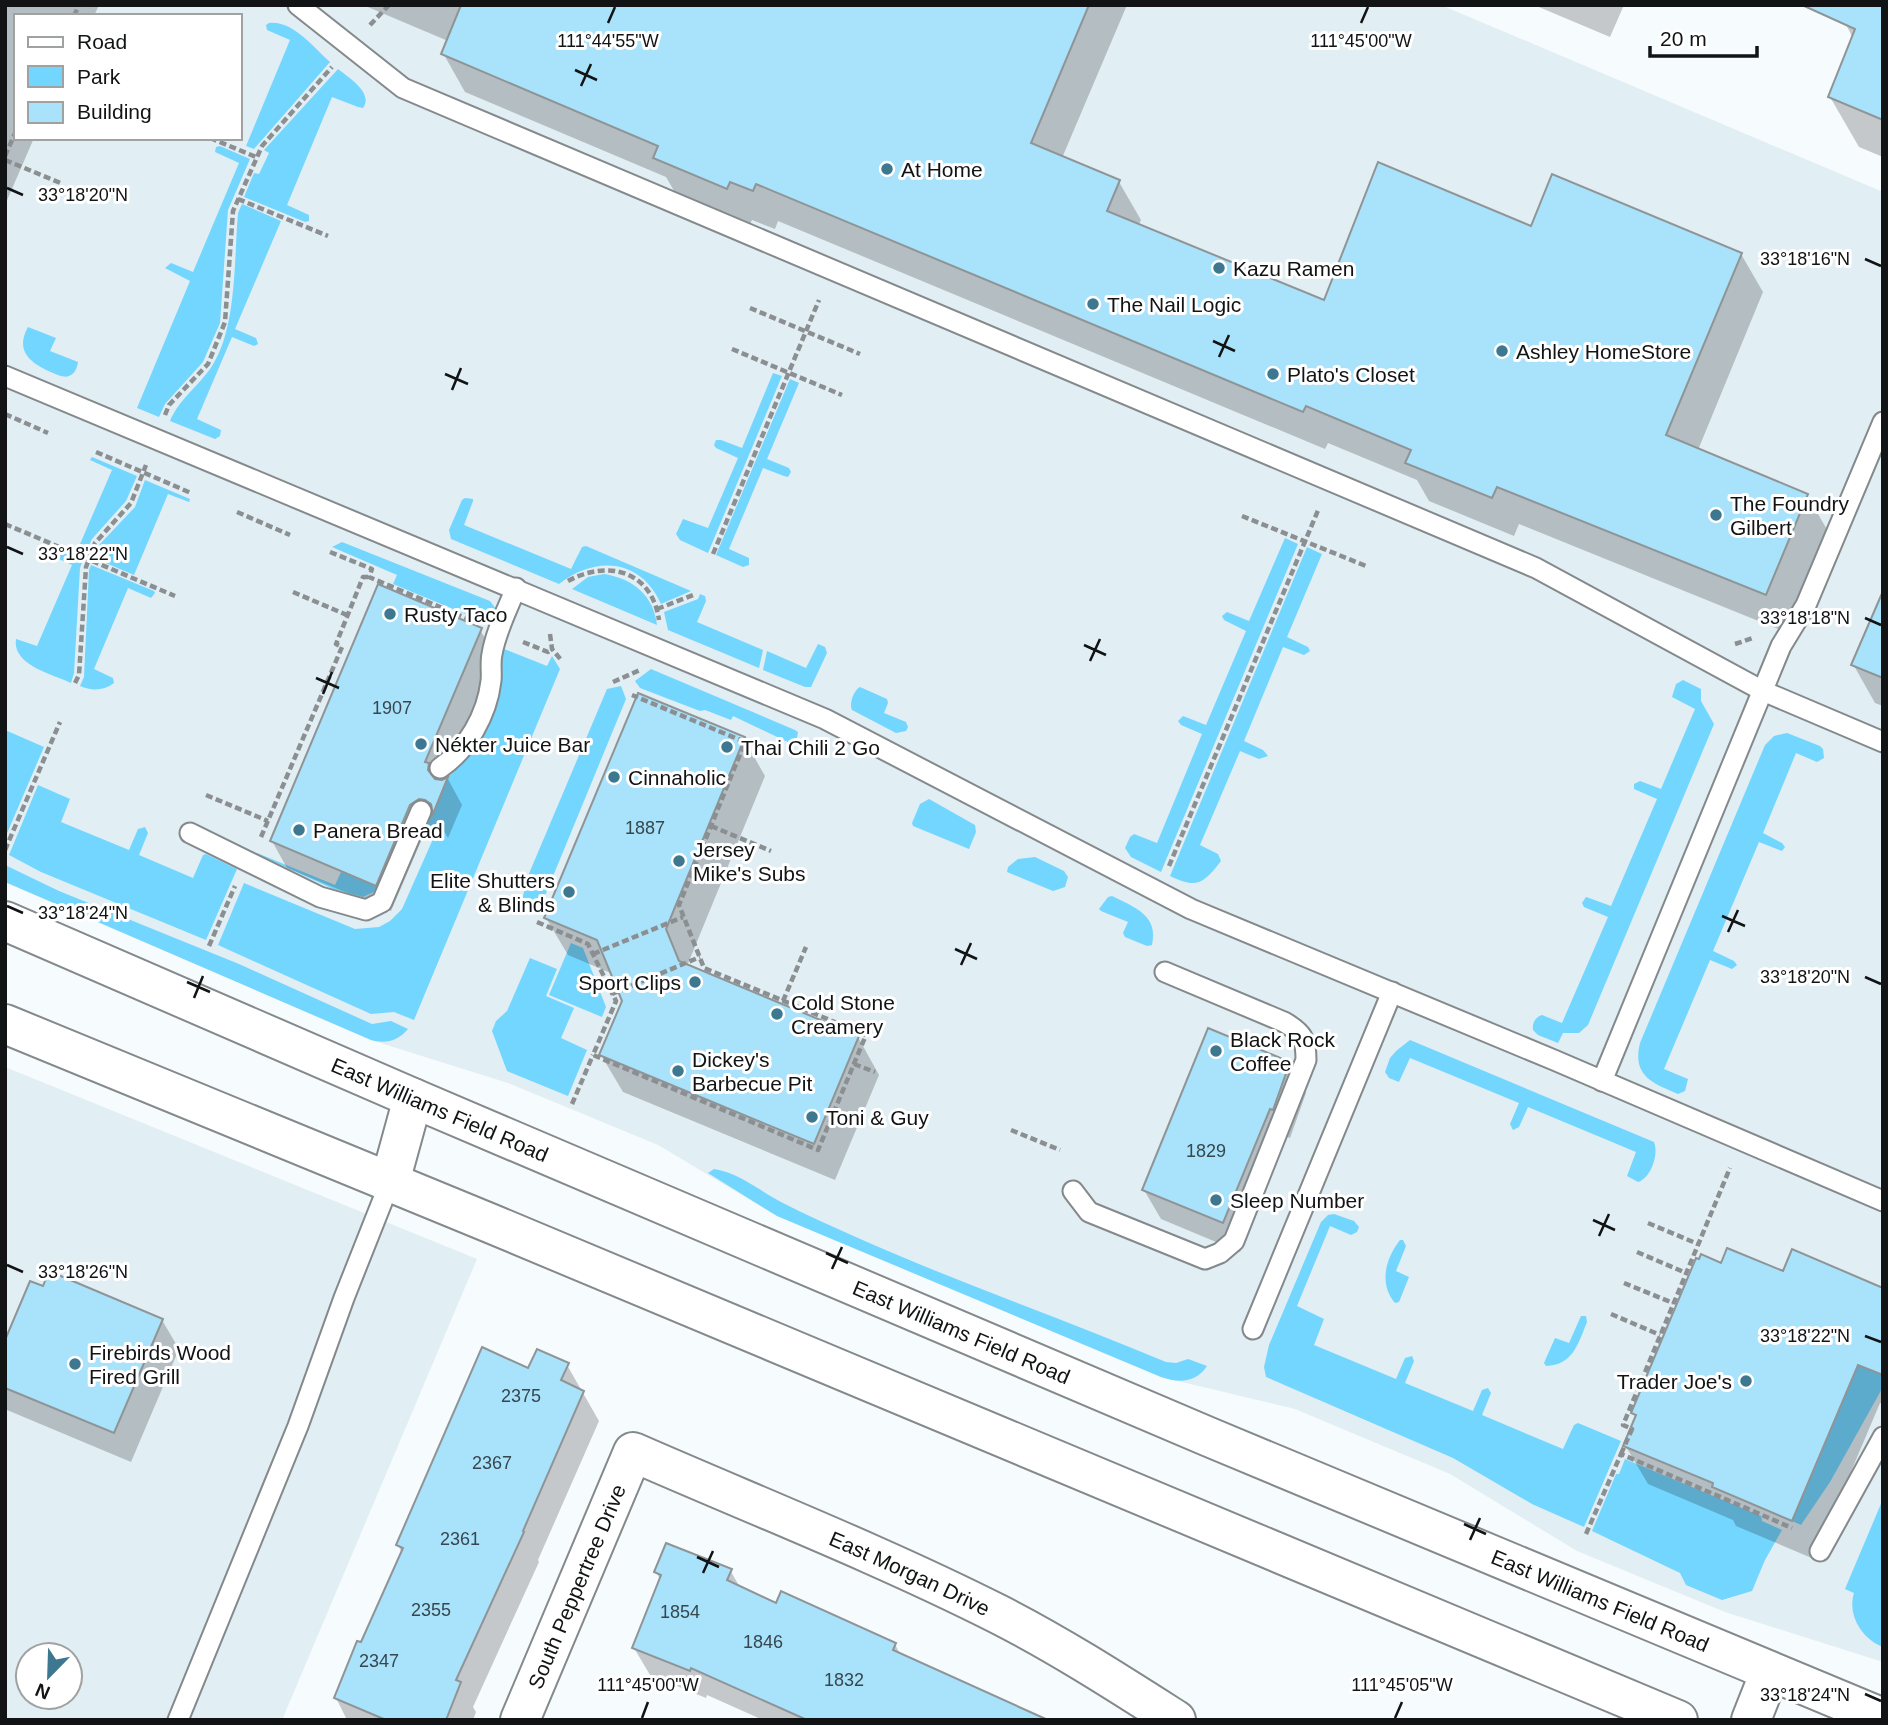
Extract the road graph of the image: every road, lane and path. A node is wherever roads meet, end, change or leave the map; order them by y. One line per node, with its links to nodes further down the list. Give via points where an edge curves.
1 (298, 5): 57 (lane, via 403,88 1536,568)
2 (389, 5): 3 (path)
3 (370, 25)
4 (333, 66): 7 (path)
5 (14, 136): 8 (path)
6 (215, 140): 7 (path)
7 (256, 157): 10 (path)
8 (5, 158): 9 (path)
9 (63, 184)
10 (238, 199): 11 (path); 21 (path, via 233,211 225,321 208,364)
11 (328, 236)
12 (819, 300): 14 (path)
13 (750, 308): 14 (path)
14 (806, 332): 16 (path); 17 (path)
15 (732, 349): 17 (path)
16 (860, 354)
17 (789, 373): 19 (path); 35 (path)
18 (5, 376): 40 (lane)
19 (842, 395)
20 (5, 414): 23 (path)
21 (164, 416)
22 (1883, 422): 57 (lane, via 1806,605 1781,646)
23 (48, 433)
24 (96, 452): 26 (path)
25 (149, 459): 26 (path)
26 (143, 472): 27 (path); 36 (path, via 131,503 96,542)
27 (191, 493)
28 (1319, 508): 33 (path)
29 (237, 512): 32 (path)
30 (1242, 516): 33 (path)
31 (5, 524): 36 (path)
32 (290, 535)
33 (1305, 541): 37 (path); 70 (path)
34 (330, 552): 38 (path, via 372,569)
35 (712, 554)
36 (89, 560): 43 (path); 56 (path)
37 (1366, 566)
38 (369, 577): 45 (path, via 363,577); 47 (path)
39 (567, 582): 44 (path, via 598,570 625,573 646,587)
40 (516, 588): 61 (lane, via 498,631 491,656 491,683 475,728 459,754); 70 (lane, via 825,719)
41 (293, 592): 45 (path)
42 (696, 594): 44 (path)
43 (175, 596)
44 (657, 609): 46 (path)
45 (347, 615): 64 (path, via 336,644 342,647)
46 (659, 621)
47 (476, 622)
48 (550, 629): 52 (path)
49 (1759, 638): 51 (path)
50 (522, 641): 52 (path, via 548,652)
51 (1734, 644)
52 (552, 649): 53 (path)
53 (562, 661)
54 (642, 668): 55 (path)
55 (613, 682)
56 (75, 683)
57 (1763, 691): 60 (lane); 85 (lane)
58 (632, 695): 65 (path, via 745,741)
59 (60, 722): 68 (path)
60 (1883, 742)
61 (440, 768)
62 (206, 795): 64 (path)
63 (422, 811): 66 (lane, via 382,902 366,910 320,897)
64 (268, 821): 67 (path)
65 (711, 826): 69 (path); 71 (path, via 679,905)
66 (190, 833)
67 (259, 842)
68 (5, 850)
69 (771, 851)
70 (1158, 893): 78 (lane)
71 (683, 917): 75 (path); 76 (path)
72 (5, 921): 86 (main road, East Williams Field Road)
73 (537, 922): 75 (path, via 588,944)
74 (806, 947): 80 (path)
75 (593, 955): 79 (path)
76 (700, 957): 79 (path); 80 (path, via 704,968)
77 (1165, 972): 92 (lane, via 1284,1022 1299,1031 1306,1045 1306,1060 1234,1241 1220,1254 1205,1259 1089,1212)
78 (1392, 992): 85 (lane); 101 (lane)
79 (612, 994): 82 (path, via 616,1001)
80 (783, 1001): 83 (path, via 866,1035)
81 (5, 1024): 91 (main road)
82 (593, 1055): 83 (path, via 818,1150); 87 (path)
83 (854, 1064): 84 (path)
84 (875, 1072)
85 (1602, 1081): 93 (lane)
86 (413, 1098): 91 (main road); 109 (main road, East Williams Field Road)
87 (572, 1104)
88 (1011, 1130): 89 (path)
89 (1060, 1150)
90 (1730, 1168): 95 (path)
91 (390, 1182): 111 (lane, via 298,1426); 114 (main road)
92 (1073, 1191)
93 (1883, 1201)
94 (1648, 1223): 95 (path)
95 (1698, 1244): 97 (path)
96 (1637, 1252): 97 (path)
97 (1686, 1273): 99 (path)
98 (1624, 1283): 99 (path)
99 (1674, 1303): 102 (path)
100 (1611, 1314): 102 (path)
101 (1253, 1329)
102 (1660, 1335): 105 (path, via 1623,1425 1632,1429)
103 (1883, 1437): 108 (lane)
104 (633, 1452): 112 (main road, South Peppertree Drive); 113 (main road, East Morgan Drive, via 998,1614)
105 (1621, 1454): 106 (path); 107 (path)
106 (1792, 1528)
107 (1586, 1534)
108 (1820, 1551)
109 (1770, 1672): 110 (main road, East Williams Field Road); 115 (main road)
110 (1883, 1718)
111 (178, 1720)
112 (520, 1720)
113 (1176, 1720)
114 (1678, 1720)
115 (1751, 1720)

